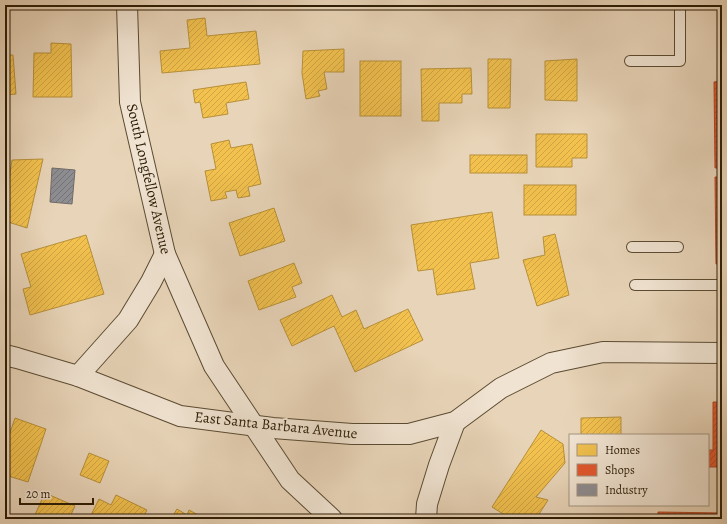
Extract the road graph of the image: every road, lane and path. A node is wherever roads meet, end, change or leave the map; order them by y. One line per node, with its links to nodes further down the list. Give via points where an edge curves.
1 (127, 5): 6 (street, South Longfellow Avenue, via 130,102)
2 (680, 5): 3 (lane, via 680,61)
3 (630, 61)
4 (632, 247): 5 (lane)
5 (678, 247)
6 (165, 254): 11 (street, via 128,320); 13 (street, South Longfellow Avenue, via 214,366)
7 (635, 285): 8 (lane)
8 (722, 285)
9 (722, 353): 12 (street, East Santa Barbara Avenue, via 603,352 551,363 501,388)
10 (5, 355): 11 (street, East Santa Barbara Avenue)
11 (78, 376): 13 (street, East Santa Barbara Avenue, via 180,416)
12 (455, 422): 13 (street, East Santa Barbara Avenue, via 408,434 352,434); 15 (street, via 427,504)
13 (254, 426): 14 (street, South Longfellow Avenue, via 290,480)
14 (332, 519)
15 (426, 519)

